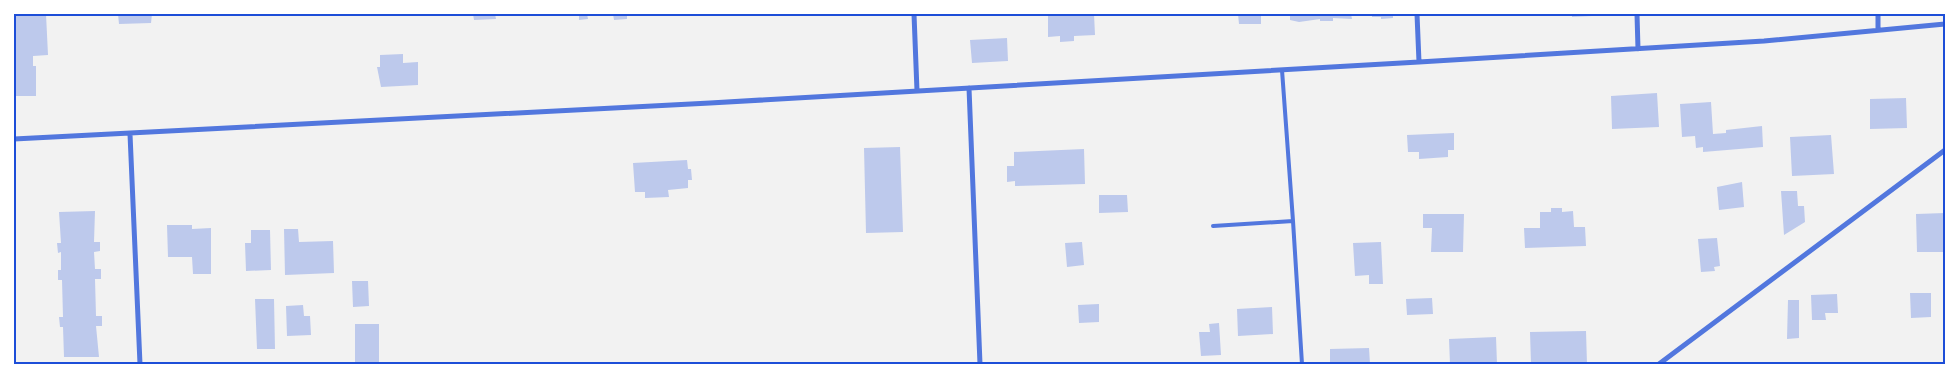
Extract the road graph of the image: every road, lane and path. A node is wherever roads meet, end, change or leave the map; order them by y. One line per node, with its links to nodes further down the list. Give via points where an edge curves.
1 (914, 14): 11 (street)
2 (1417, 14): 8 (street)
3 (1637, 14): 7 (street)
4 (1878, 14): 6 (street)
5 (1945, 25): 6 (street)
6 (1878, 29): 7 (street)
7 (1638, 49): 8 (street)
8 (1419, 62): 9 (street)
9 (1282, 70): 10 (street); 15 (lane)
10 (969, 88): 11 (street); 18 (street)
11 (918, 91): 12 (street)
12 (130, 134): 13 (street); 17 (street)
13 (14, 139)
14 (1945, 150): 20 (street)
15 (1293, 221): 16 (lane); 19 (lane)
16 (1213, 226)
17 (140, 364)
18 (980, 364)
19 (1302, 364)
20 (1659, 364)

